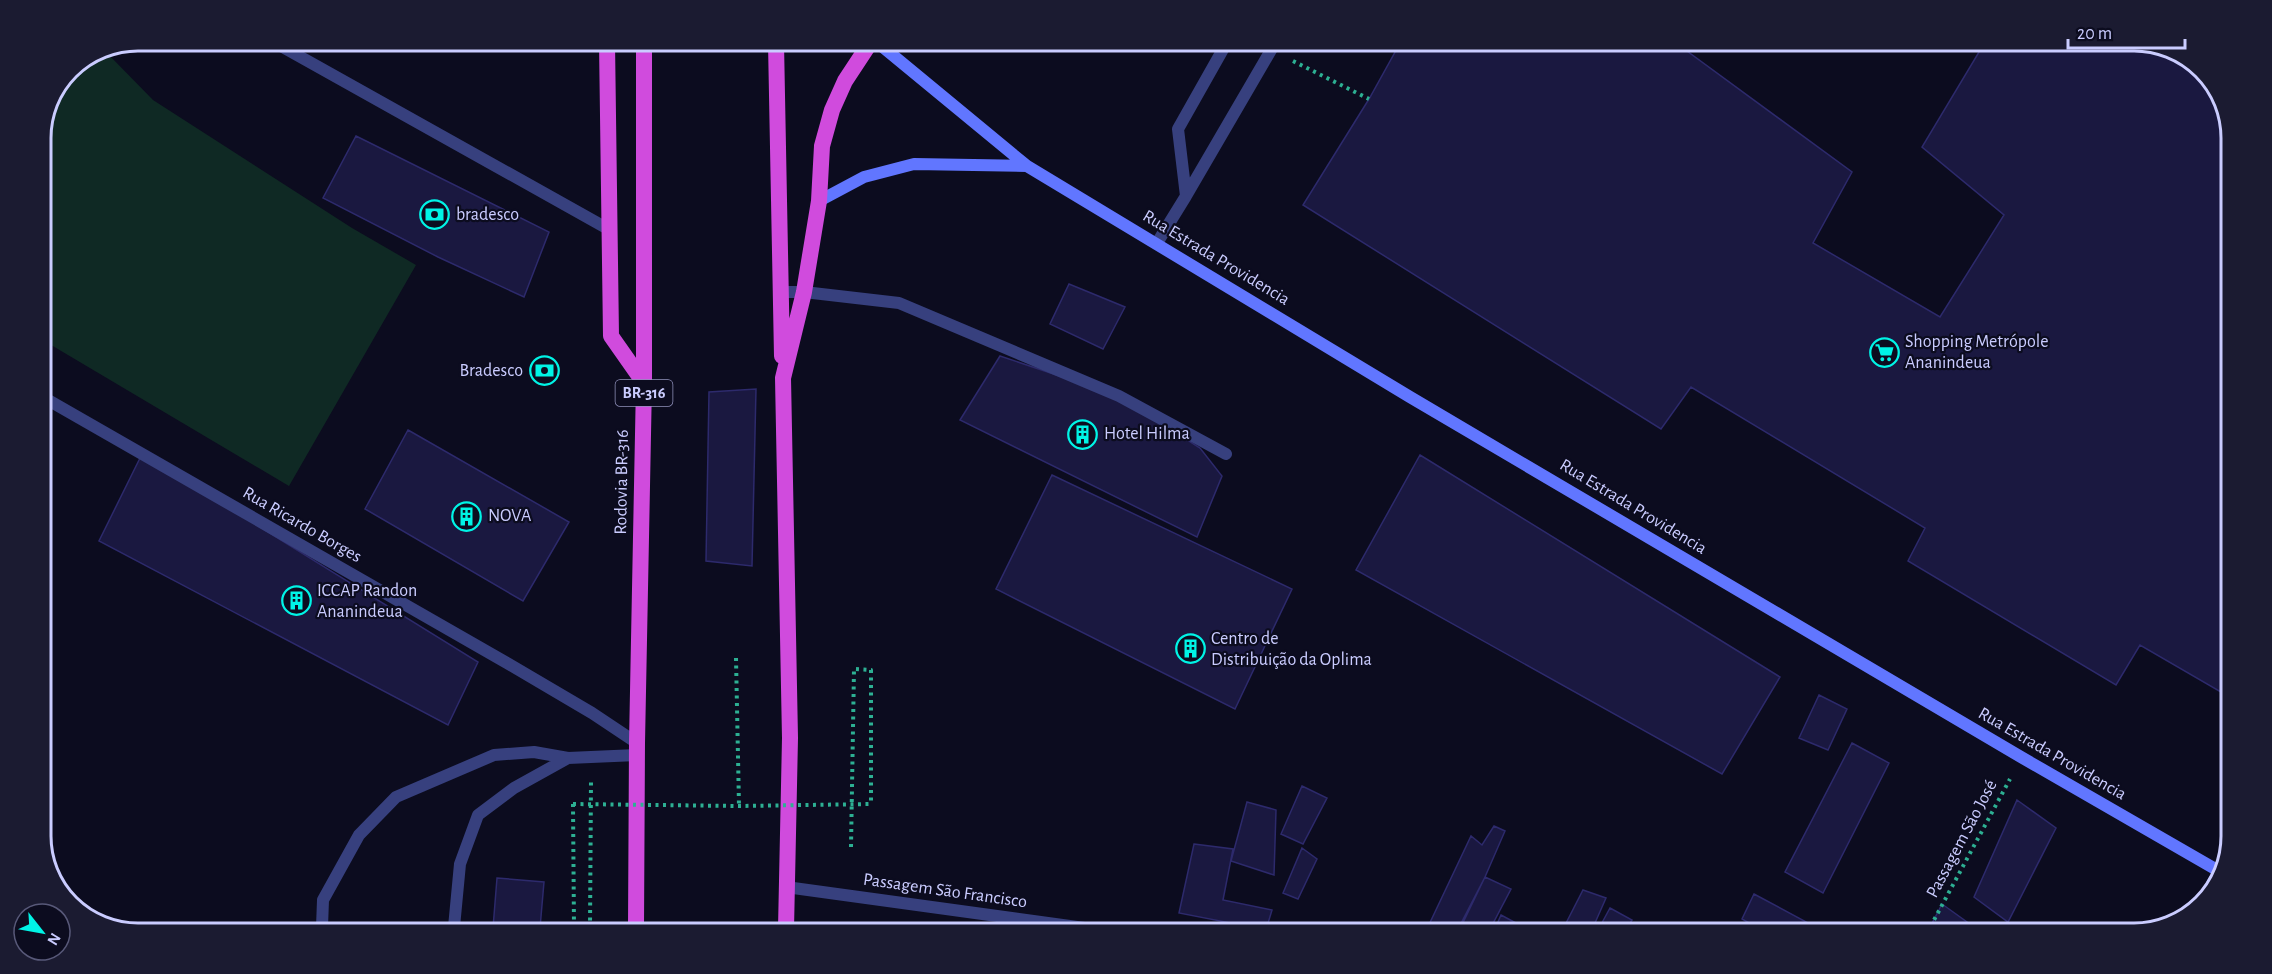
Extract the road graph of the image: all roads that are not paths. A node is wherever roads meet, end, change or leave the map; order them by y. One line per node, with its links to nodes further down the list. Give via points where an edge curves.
1 (290, 51): 12 (street)
2 (607, 51): 12 (highway)
3 (644, 51): 17 (highway, Rodovia BR-316 / BR-316)
4 (776, 51): 14 (highway)
5 (865, 51): 11 (highway, via 832,110 822,146)
6 (888, 51): 9 (main road, Rua Estrada Providencia)
7 (1222, 51): 10 (street, via 1178,129)
8 (1270, 51): 10 (street)
9 (1027, 166): 11 (main road, Rua Estrada Providencia, via 914,164 864,177); 13 (main road, Rua Estrada Providencia)
10 (1186, 196): 13 (street)
11 (819, 201): 15 (highway)
12 (610, 230): 17 (highway, via 611,336)
13 (1157, 243): 22 (main road, Rua Estrada Providencia, via 1410,397)
14 (781, 292): 15 (street); 16 (highway)
15 (804, 292): 16 (highway); 19 (street, via 899,303 1119,396)
16 (783, 378): 23 (highway, via 790,738)
17 (644, 383): 20 (highway, Rodovia BR-316 / BR-316)
18 (51, 402): 20 (street, Rua Ricardo Borges, via 592,712)
19 (1226, 454)
20 (637, 749): 21 (street); 26 (highway, BR-316)
21 (568, 758): 24 (street, via 534,752 494,755 396,797 359,835 323,900); 25 (street, via 514,788 478,814 460,864)
22 (2214, 868)
23 (786, 887): 27 (highway); 28 (street, Passagem São Francisco)
24 (322, 923)
25 (454, 923)
26 (636, 923)
27 (786, 923)
28 (1048, 923)

